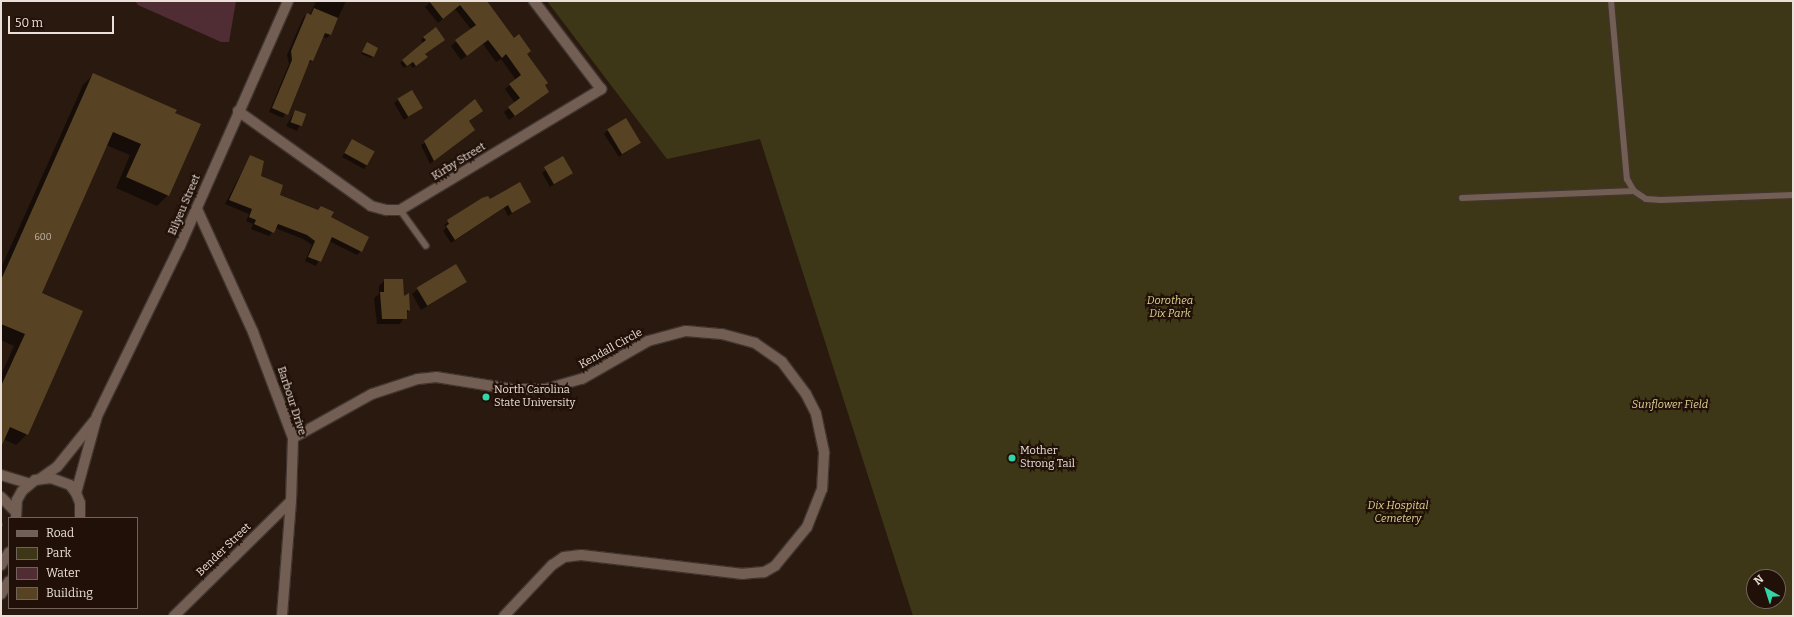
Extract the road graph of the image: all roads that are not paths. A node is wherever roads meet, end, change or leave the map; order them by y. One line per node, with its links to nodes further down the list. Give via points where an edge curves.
1 (288, 1): 4 (street, Bilyeu Street)
2 (534, 1): 9 (street, Kirby Street, via 601,89)
3 (1611, 1): 5 (lane, via 1627,179)
4 (238, 111): 8 (street, Bilyeu Street); 9 (street, via 371,206)
5 (1634, 191): 6 (lane, via 1646,198 1661,200); 7 (lane)
6 (1793, 195)
7 (1462, 198)
8 (197, 209): 11 (street, Bilyeu Street); 12 (street, Barbour Drive, via 253,332)
9 (400, 210): 10 (lane)
10 (426, 246)
11 (98, 416): 14 (street, Bilyeu Street, via 57,467); 16 (street, Bilyeu Street)
12 (293, 438): 18 (street, Barbour Drive); 27 (street, Kendall Circle, via 372,394 418,379 436,376 511,389 546,389 582,379 648,341 680,332 704,332 755,343 782,362 806,394 816,414 824,453 824,471 822,489 807,527 775,566 764,572 742,574 581,555 564,557 552,565)
13 (1, 475): 15 (street)
14 (41, 478): 15 (street, Bilyeu Street); 16 (street, via 61,480)
15 (30, 484): 19 (street, via 17,500)
16 (76, 493): 20 (street, via 80,502)
17 (1, 497): 19 (street)
18 (291, 501): 25 (street, Bender Street); 26 (street, Barbour Drive)
19 (16, 514)
20 (80, 517)
21 (8, 554): 22 (street)
22 (1, 565)
23 (8, 584): 24 (street)
24 (1, 594)
25 (174, 616)
26 (282, 616)
27 (504, 616)

